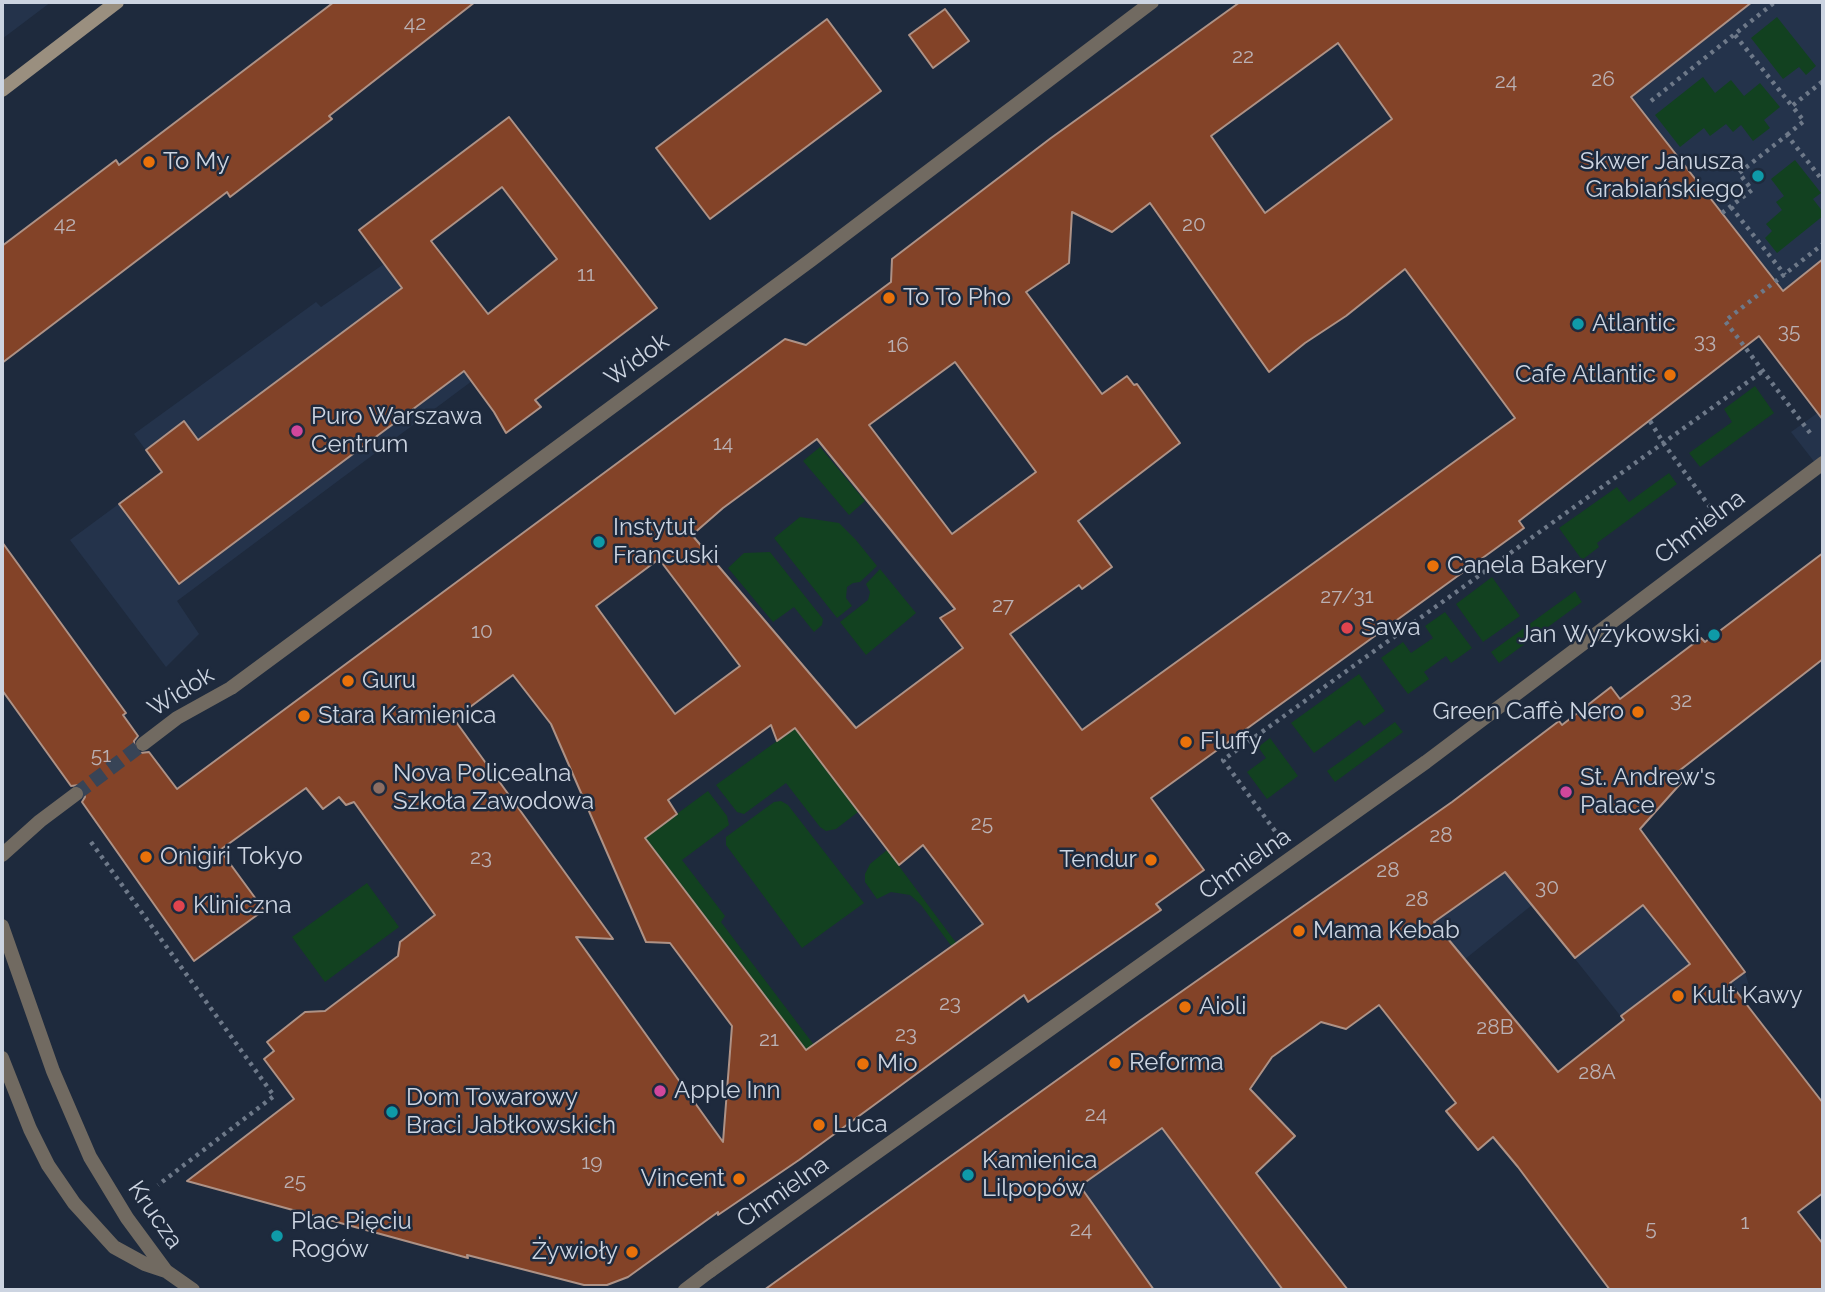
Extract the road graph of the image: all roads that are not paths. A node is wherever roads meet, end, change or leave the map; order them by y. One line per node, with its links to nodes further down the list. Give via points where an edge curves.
1 (117, 2): 3 (main road)
2 (1152, 2): 5 (street, Widok, via 231,688 177,718)
3 (2, 90)
4 (1823, 463): 11 (street, Chmielna, via 1426,762)
5 (143, 744)
6 (76, 794): 7 (street)
7 (2, 855)
8 (2, 926): 10 (street, Krucza, via 57,1081 90,1157)
9 (2, 1058): 10 (street, Krucza, via 30,1129 74,1203 114,1247)
10 (166, 1271): 12 (street)
11 (710, 1271): 13 (street, Chmielna); 14 (street)
12 (193, 1290)
13 (685, 1290)
14 (699, 1290)

